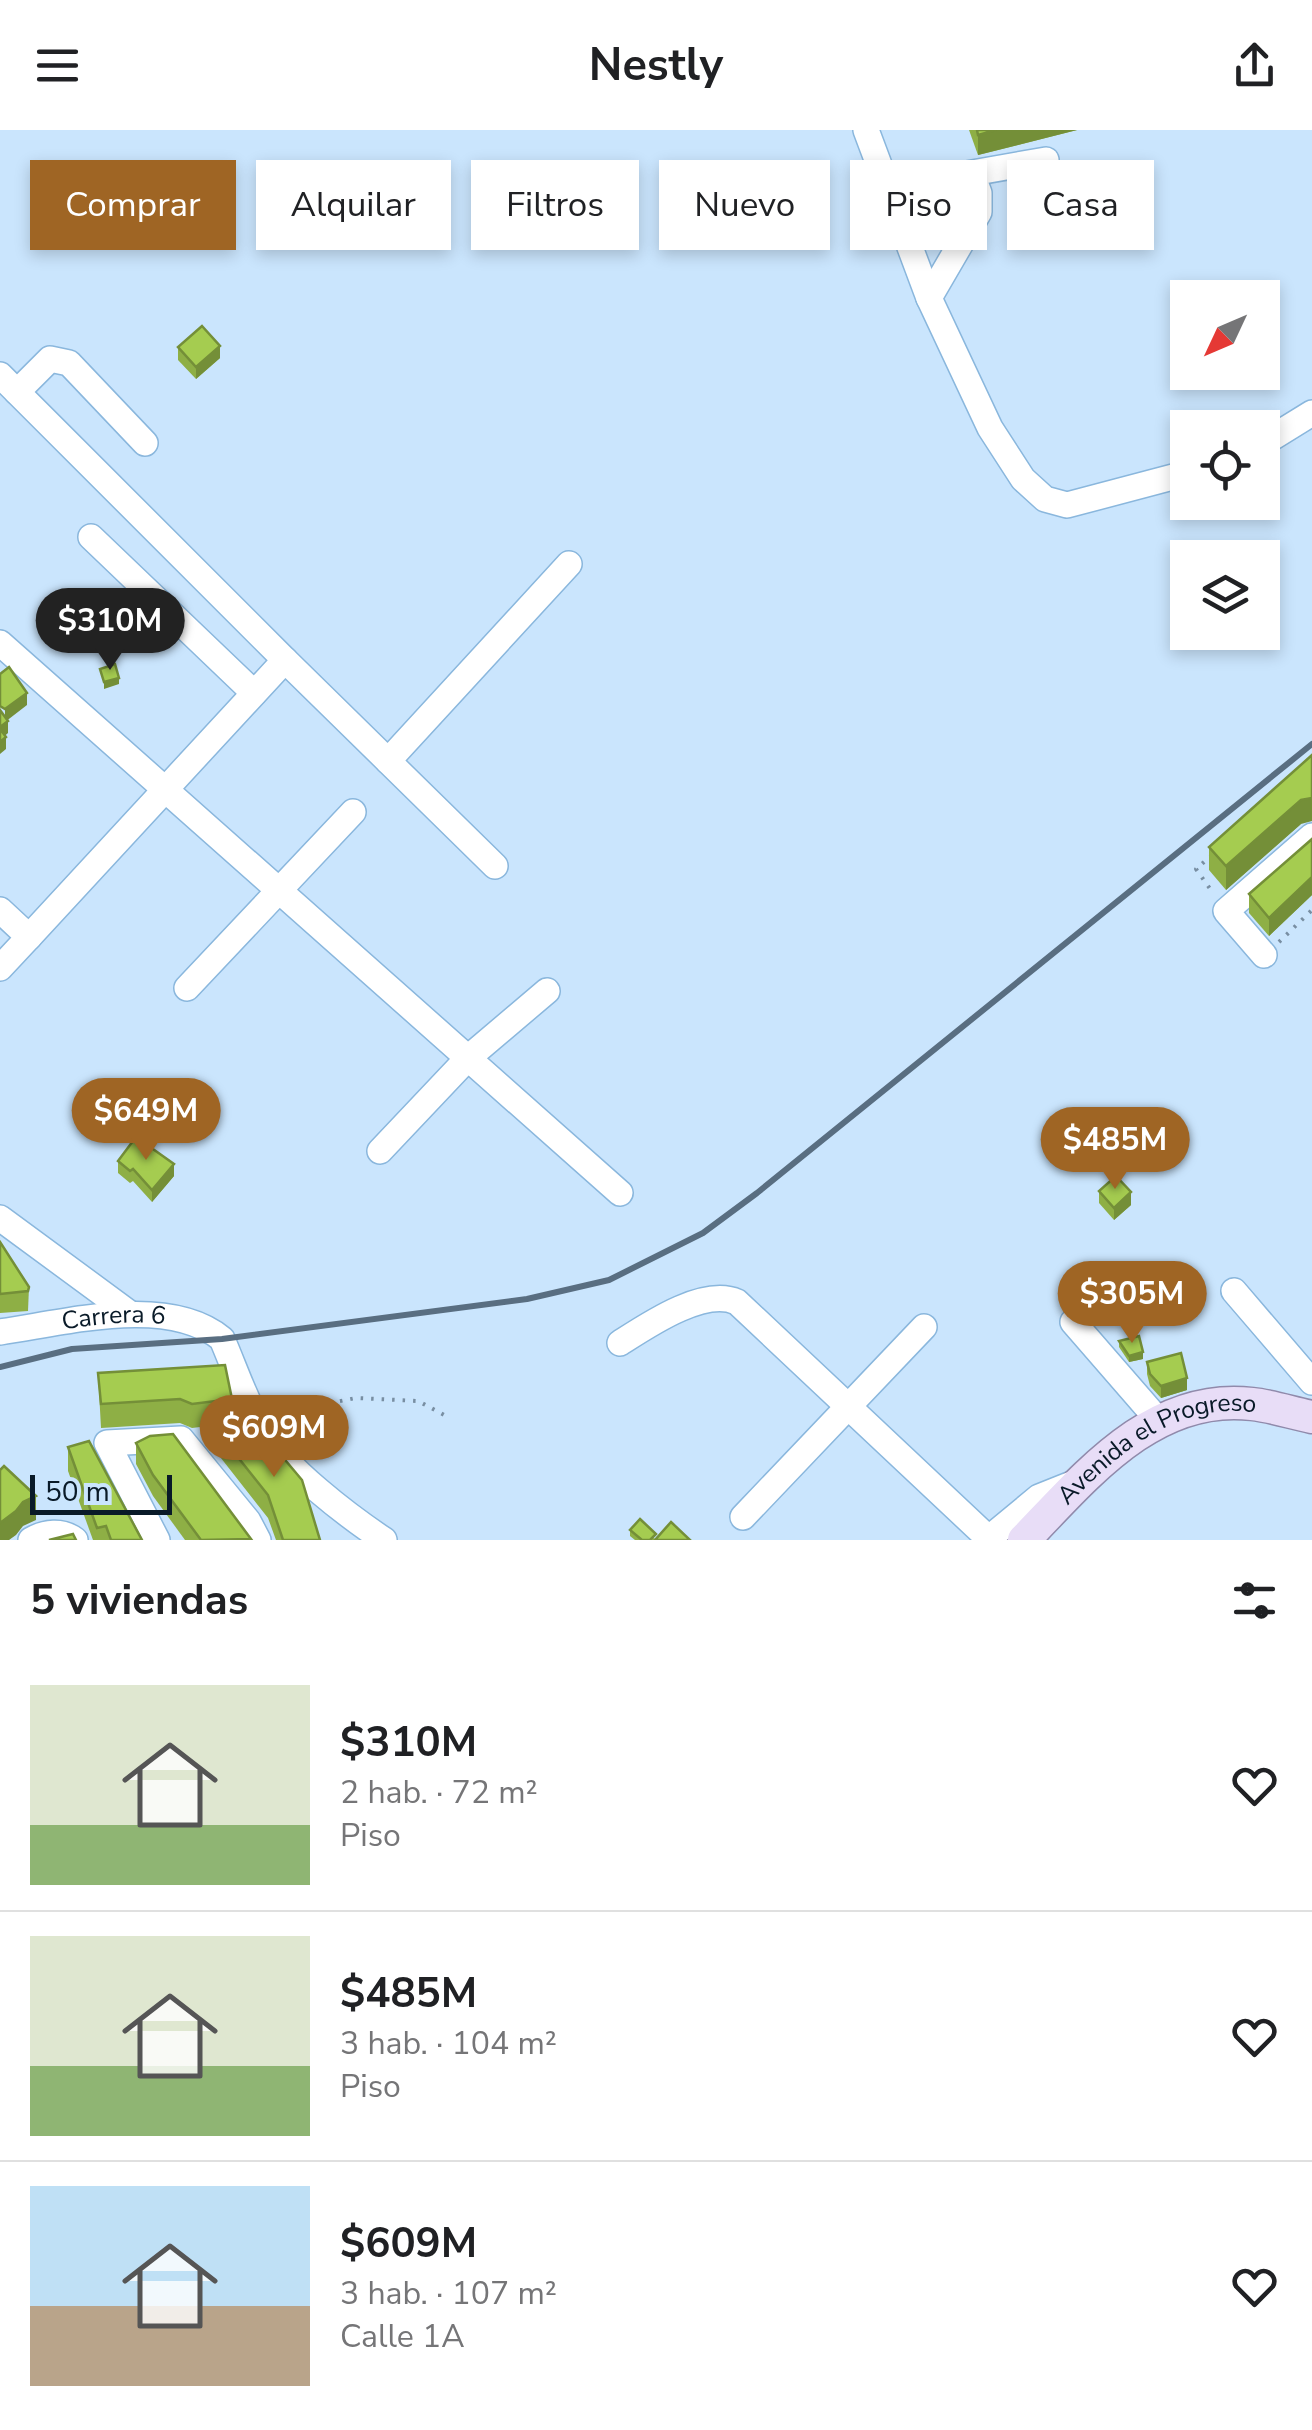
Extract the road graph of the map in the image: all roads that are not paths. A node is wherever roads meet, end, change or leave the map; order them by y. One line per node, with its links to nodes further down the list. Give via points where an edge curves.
1 (866, 130): 2 (street)
2 (877, 160)
3 (911, 250): 5 (street)
4 (957, 250): 5 (street)
5 (929, 298): 10 (street, via 990,428 1023,480 1045,499 1067,505)
6 (8, 384): 9 (street, via 62,360); 14 (street)
7 (1312, 413): 8 (street)
8 (1280, 433)
9 (146, 443)
10 (1170, 479)
11 (91, 538): 15 (street)
12 (568, 564): 16 (street)
13 (0, 642): 17 (street)
14 (284, 660): 15 (street); 16 (street)
15 (254, 693): 17 (street)
16 (388, 761): 20 (street)
17 (166, 789): 21 (street); 23 (street)
18 (353, 812): 21 (street)
19 (1311, 838): 24 (street, via 1226,910)
20 (495, 866)
21 (278, 889): 26 (street); 28 (street)
22 (0, 910): 23 (street)
23 (29, 938): 25 (street)
24 (1264, 955)
25 (0, 968)
26 (187, 988)
27 (546, 990): 28 (street)
28 (468, 1058): 29 (street); 30 (street)
29 (380, 1150)
30 (620, 1193)
31 (0, 1218): 33 (street)
32 (1234, 1291): 38 (street)
33 (129, 1314): 36 (street, Carrera 6); 49 (street, Carrera 6, via 210,1328 222,1339 278,1450)
34 (1074, 1322): 41 (street)
35 (924, 1327): 39 (street)
36 (0, 1332)
37 (620, 1343): 39 (street, via 664,1314 730,1299)
38 (1312, 1382)
39 (848, 1408): 43 (street); 44 (street)
40 (1312, 1417): 41 (main road, Avenida el Progreso, via 1250,1403 1200,1407)
41 (1159, 1421): 42 (main road, Avenida el Progreso)
42 (1083, 1480): 44 (street, via 1040,1497); 50 (main road, Avenida el Progreso)
43 (743, 1517)
44 (987, 1539)
45 (31, 1540): 46 (street, via 52,1533)
46 (76, 1540)
47 (157, 1540): 48 (street, via 107,1442 180,1439)
48 (258, 1540)
49 (384, 1540)
50 (1024, 1540)

